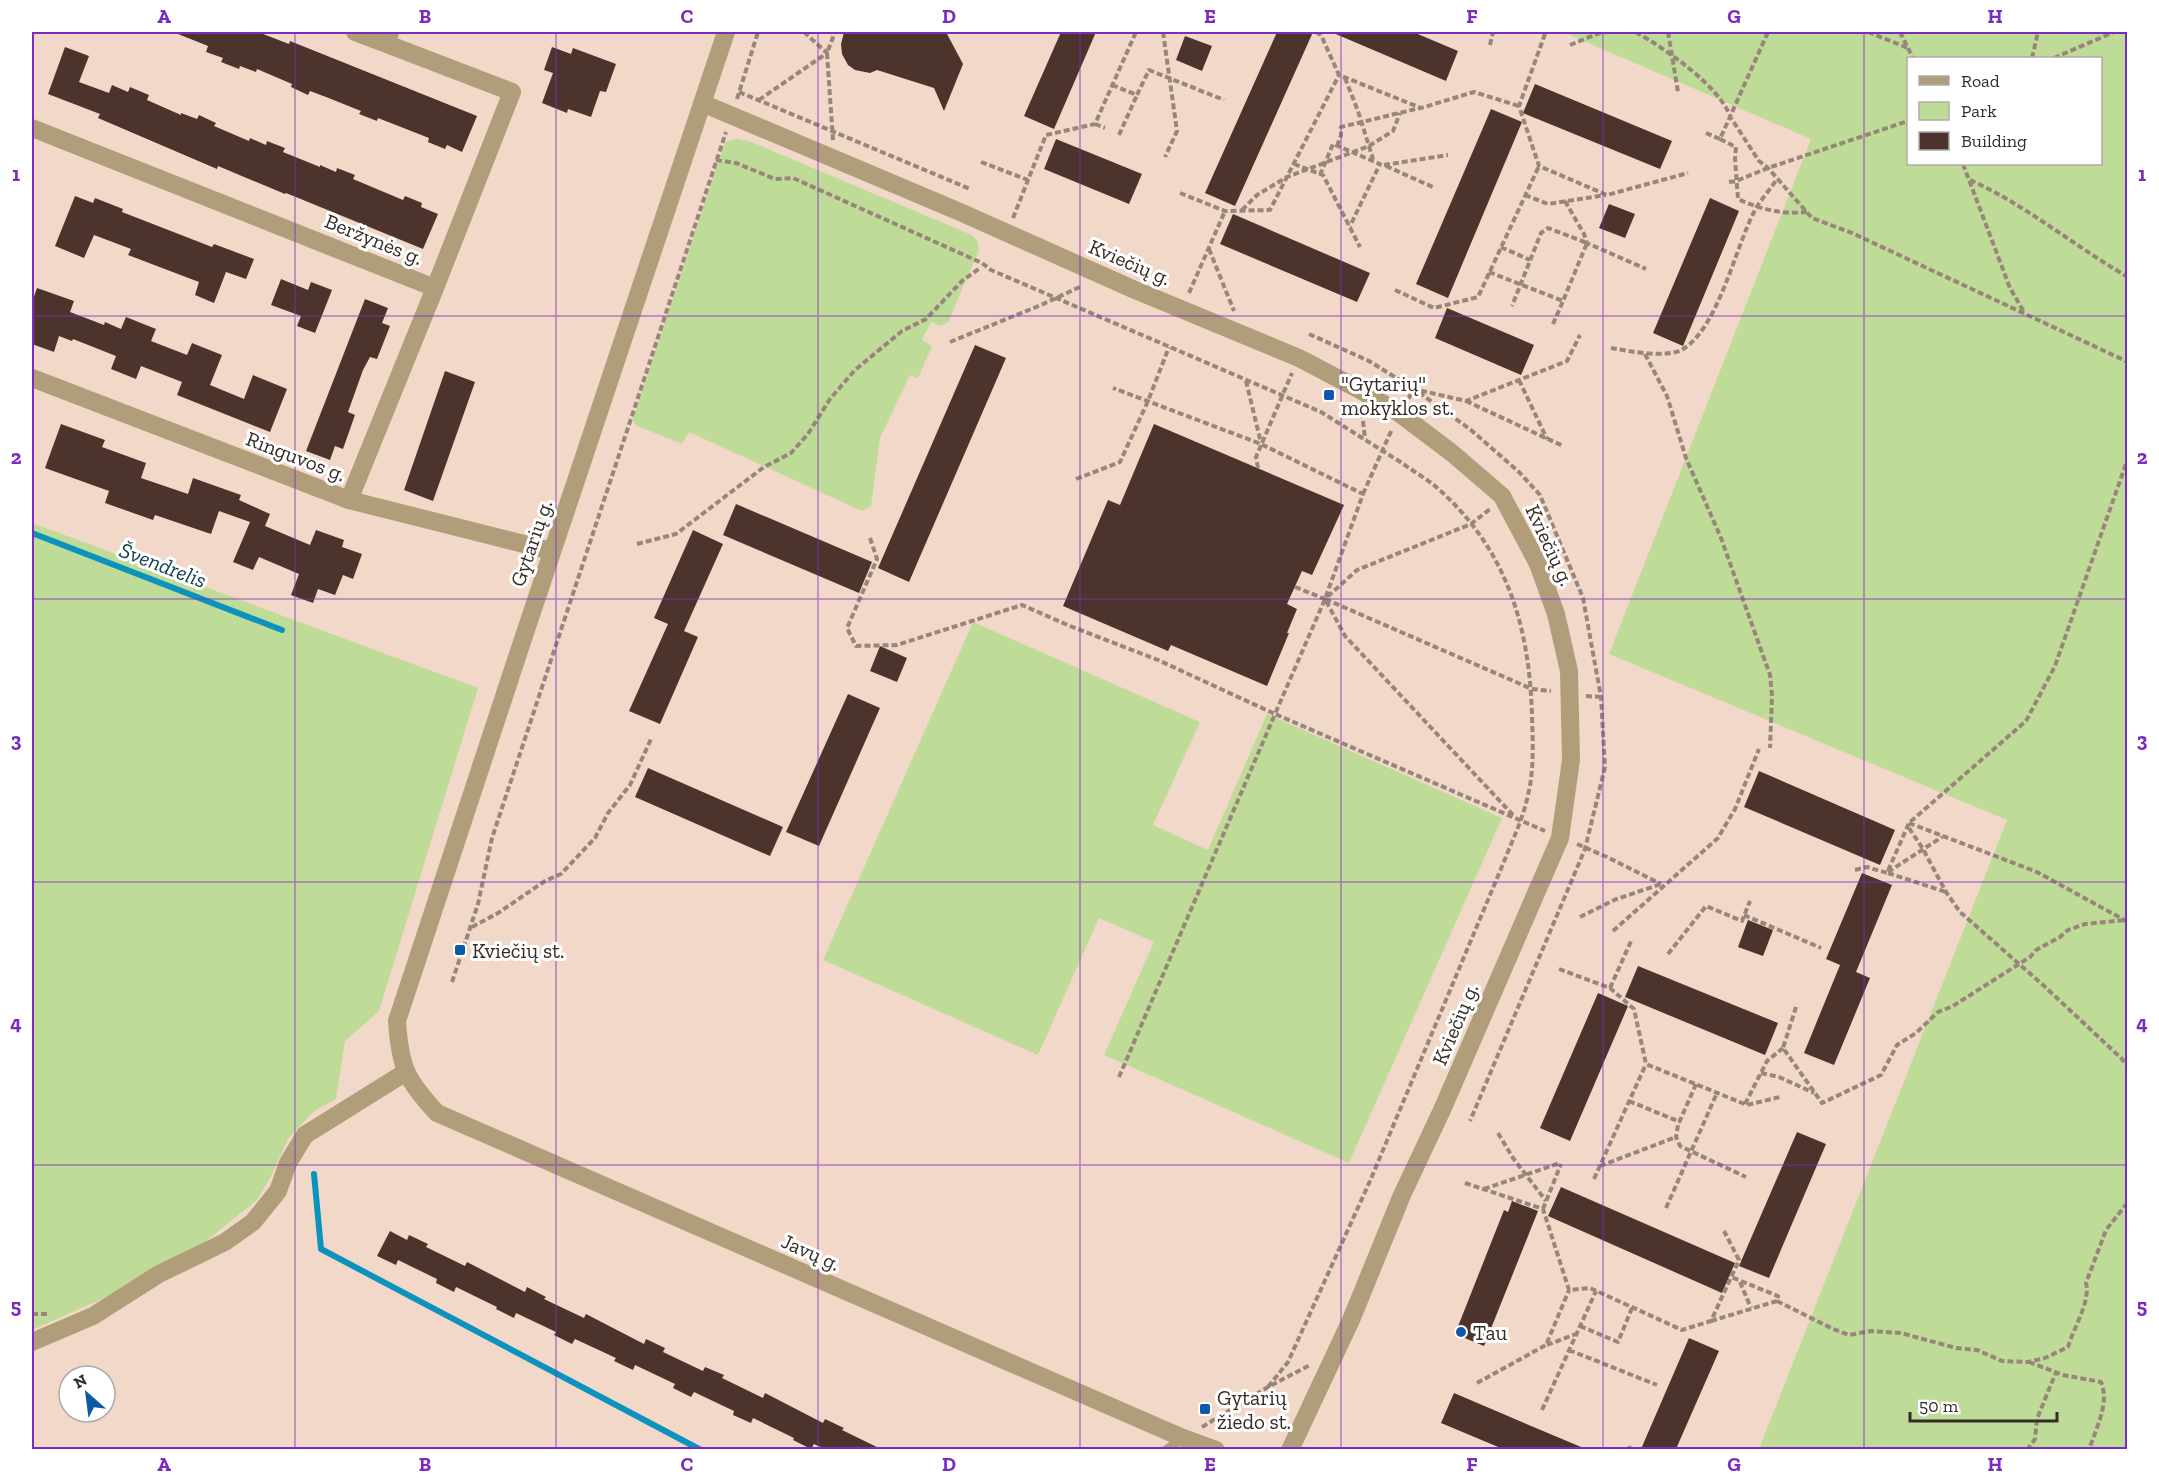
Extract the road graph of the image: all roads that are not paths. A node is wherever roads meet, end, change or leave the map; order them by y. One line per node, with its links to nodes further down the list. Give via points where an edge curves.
1 (355, 32): 3 (street)
2 (726, 32): 4 (street, Gytarių g.)
3 (388, 38): 6 (street, Beržynės g., via 512,92)
4 (702, 103): 9 (street, Gytarių g.); 15 (street, Kviečių g., via 1299,358 1399,413 1502,496 1539,564 1569,671 1571,760 1560,838 1337,1351)
5 (32, 128): 6 (street, Beržynės g.)
6 (435, 288): 8 (street)
7 (32, 378): 8 (street, Ringuvos g.)
8 (349, 501): 9 (street, Ringuvos g.)
9 (552, 551): 10 (street, Gytarių g., via 397,1021)
10 (406, 1072): 11 (street, via 305,1136 288,1163 278,1191 253,1222 225,1242 159,1274 93,1316); 12 (street, Javų g., via 437,1113)
11 (32, 1342)
12 (1183, 1438): 13 (lane); 14 (street, Javų g.)
13 (1166, 1449)
14 (1216, 1449)
15 (1290, 1449)

